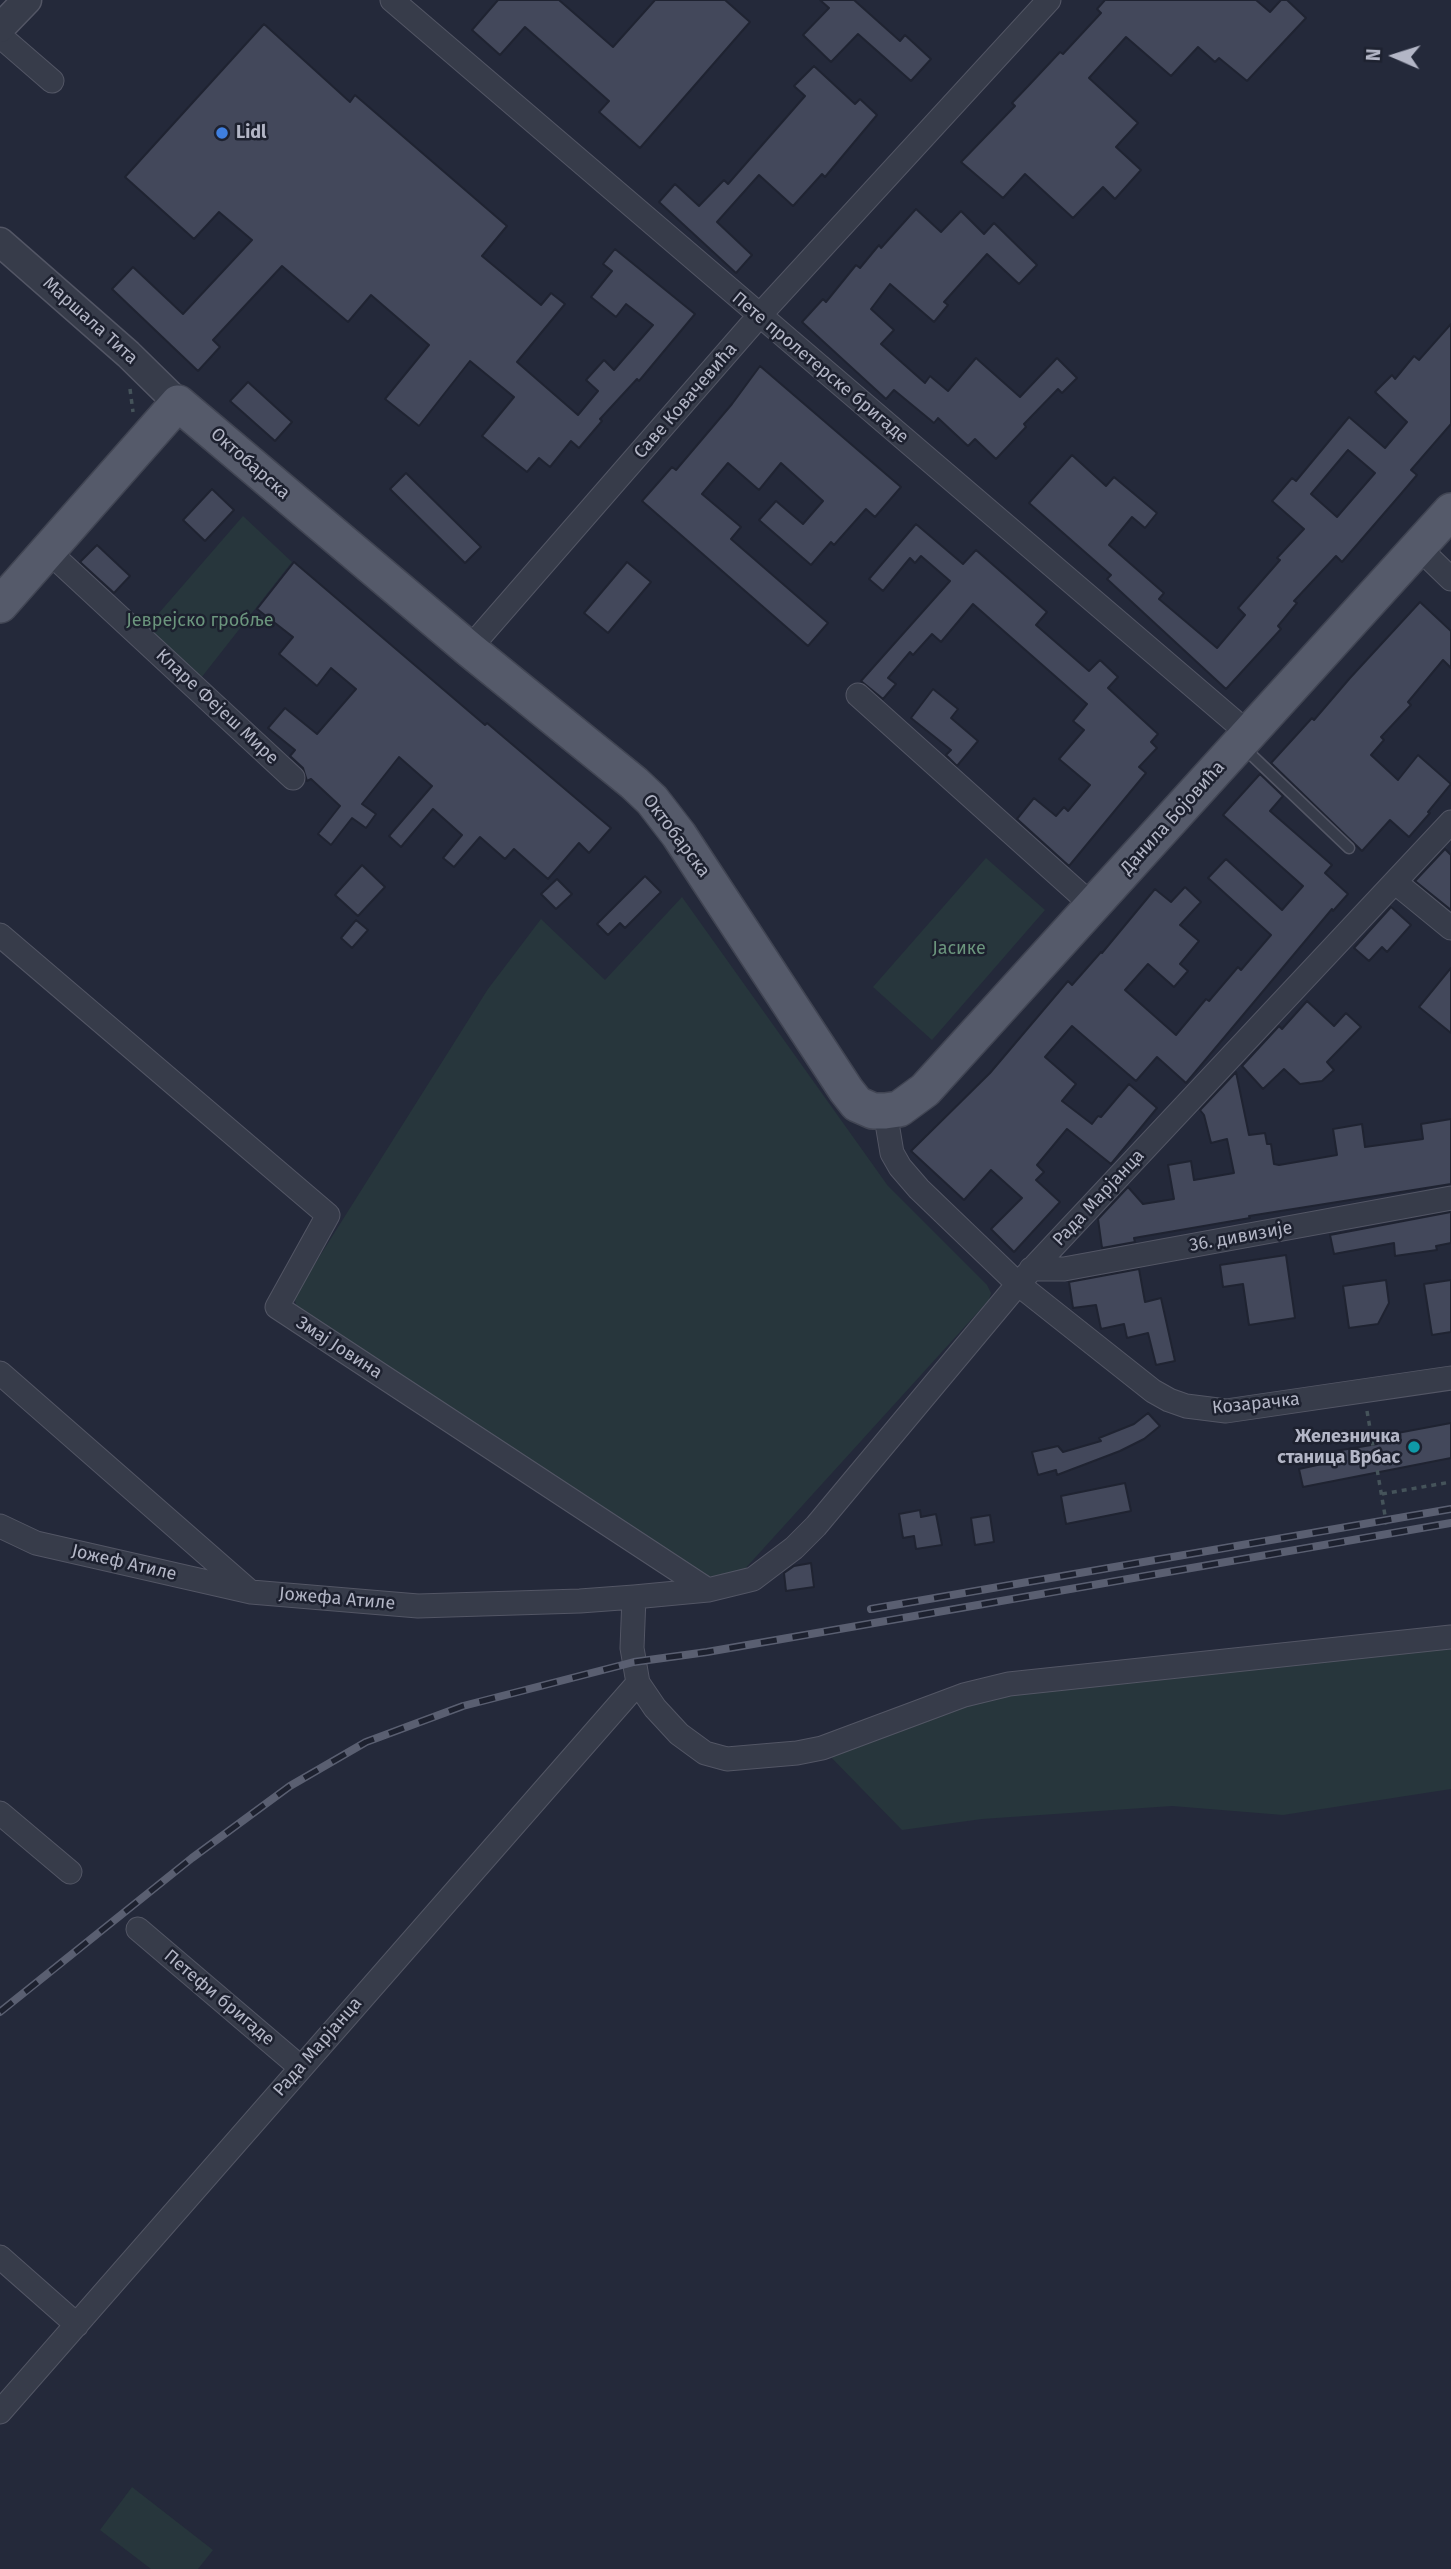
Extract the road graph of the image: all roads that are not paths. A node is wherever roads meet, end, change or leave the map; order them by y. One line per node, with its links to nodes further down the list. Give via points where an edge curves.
1 (27, 0): 4 (street)
2 (392, 0): 8 (street, Пете пролетерске бригаде)
3 (1049, 0): 8 (street, Саве Ковачевића)
4 (0, 28)
5 (0, 36): 6 (street)
6 (52, 81)
7 (0, 242): 9 (street, Маршала Тита)
8 (759, 316): 15 (street, Саве Ковачевића); 17 (street, Пете пролетерске бригаде)
9 (178, 403): 12 (main road); 15 (main road, Октобарска)
10 (1451, 511): 11 (main road, Данила Бојовића)
11 (1418, 547): 13 (street); 17 (main road, Данила Бојовића)
12 (48, 551): 14 (main road); 18 (street, Кларе Фејеш Мире)
13 (1451, 579)
14 (0, 605)
15 (469, 649): 25 (main road, Октобарска, via 652,800 851,1097 865,1108)
16 (858, 695): 22 (street)
17 (1245, 739): 20 (lane); 22 (main road, Данила Бојовића)
18 (293, 778)
19 (1451, 822): 21 (street, Рада Марјанца)
20 (1349, 848)
21 (1396, 883): 23 (street); 27 (street, Рада Марјанца)
22 (1093, 906): 25 (main road, Данила Бојовића, via 925,1090 899,1109)
23 (1451, 928)
24 (0, 935): 32 (street, Змај Јовина, via 328,1214 278,1307)
25 (885, 1111): 27 (street, via 892,1153 900,1167 919,1189)
26 (1451, 1198): 27 (street, 36. дивизије)
27 (1025, 1276): 29 (street, Козарачка, via 1153,1391 1186,1406 1226,1411); 31 (street, Рада Марјанца, via 816,1526)
28 (0, 1373): 33 (street)
29 (1451, 1378)
30 (0, 1526): 33 (street, Јожеф Атиле, via 36,1544)
31 (753, 1579): 32 (street, Јожефа Атиле)
32 (708, 1590): 34 (street, Јожефа Атиле)
33 (251, 1592): 34 (street, Јожефа Атиле, via 418,1606)
34 (634, 1597): 36 (street, via 632,1648)
35 (1451, 1637): 36 (street, via 1009,1684 964,1695 822,1748 744,1759 713,1756 693,1745 655,1708)
36 (638, 1683): 40 (street, Рада Марјанца)
37 (0, 1813): 38 (street)
38 (70, 1872)
39 (138, 1929): 40 (street, Петефи бригаде)
40 (300, 2067): 42 (street, Рада Марјанца)
41 (0, 2257): 42 (street)
42 (77, 2325): 43 (street, Рада Марјанца)
43 (0, 2412)

